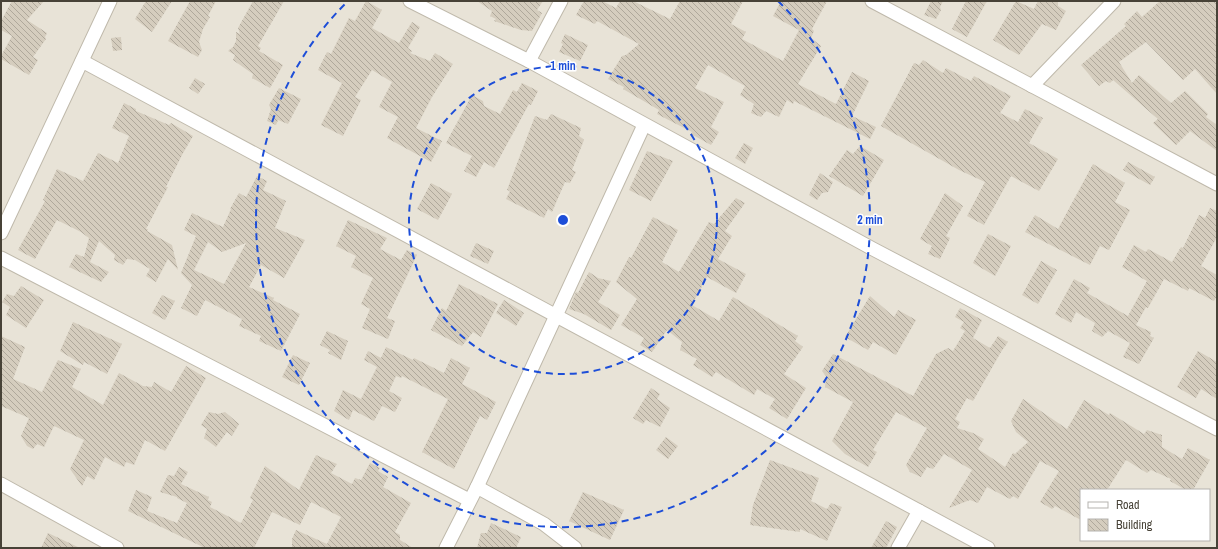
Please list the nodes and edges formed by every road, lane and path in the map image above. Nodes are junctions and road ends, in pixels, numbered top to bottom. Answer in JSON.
{"nodes":[{"id":1,"x":110,"y":1,"type":"edge"},
{"id":2,"x":410,"y":1,"type":"edge"},
{"id":3,"x":561,"y":1,"type":"edge"},
{"id":4,"x":872,"y":1,"type":"edge"},
{"id":5,"x":1114,"y":1,"type":"edge"},
{"id":6,"x":82,"y":61,"type":"junction"},
{"id":7,"x":530,"y":61,"type":"junction"},
{"id":8,"x":1032,"y":86,"type":"junction"},
{"id":9,"x":644,"y":125,"type":"junction"},
{"id":10,"x":1217,"y":184,"type":"edge"},
{"id":11,"x":1,"y":233,"type":"edge"},
{"id":12,"x":1,"y":258,"type":"edge"},
{"id":13,"x":555,"y":315,"type":"junction"},
{"id":14,"x":1217,"y":429,"type":"edge"},
{"id":15,"x":1,"y":484,"type":"edge"},
{"id":16,"x":477,"y":487,"type":"junction"},
{"id":17,"x":469,"y":500,"type":"junction"},
{"id":18,"x":919,"y":511,"type":"junction"},
{"id":19,"x":117,"y":548,"type":"edge"},
{"id":20,"x":446,"y":548,"type":"edge"},
{"id":21,"x":575,"y":548,"type":"edge"},
{"id":22,"x":898,"y":548,"type":"edge"},
{"id":23,"x":988,"y":548,"type":"edge"}],
"edges":[{"from":1,"to":6,"type":"street"},
{"from":2,"to":7,"type":"street"},
{"from":3,"to":7,"type":"street"},
{"from":4,"to":8,"type":"street"},
{"from":5,"to":8,"type":"street"},
{"from":6,"to":11,"type":"street"},
{"from":6,"to":13,"type":"street"},
{"from":7,"to":9,"type":"street"},
{"from":8,"to":10,"type":"street"},
{"from":9,"to":13,"type":"street"},
{"from":9,"to":14,"type":"street"},
{"from":12,"to":17,"type":"street"},
{"from":13,"to":16,"type":"street"},
{"from":13,"to":18,"type":"street"},
{"from":15,"to":19,"type":"street"},
{"from":16,"to":17,"type":"street"},
{"from":16,"to":21,"type":"street"},
{"from":17,"to":20,"type":"street"},
{"from":18,"to":22,"type":"street"},
{"from":18,"to":23,"type":"street"}]}
